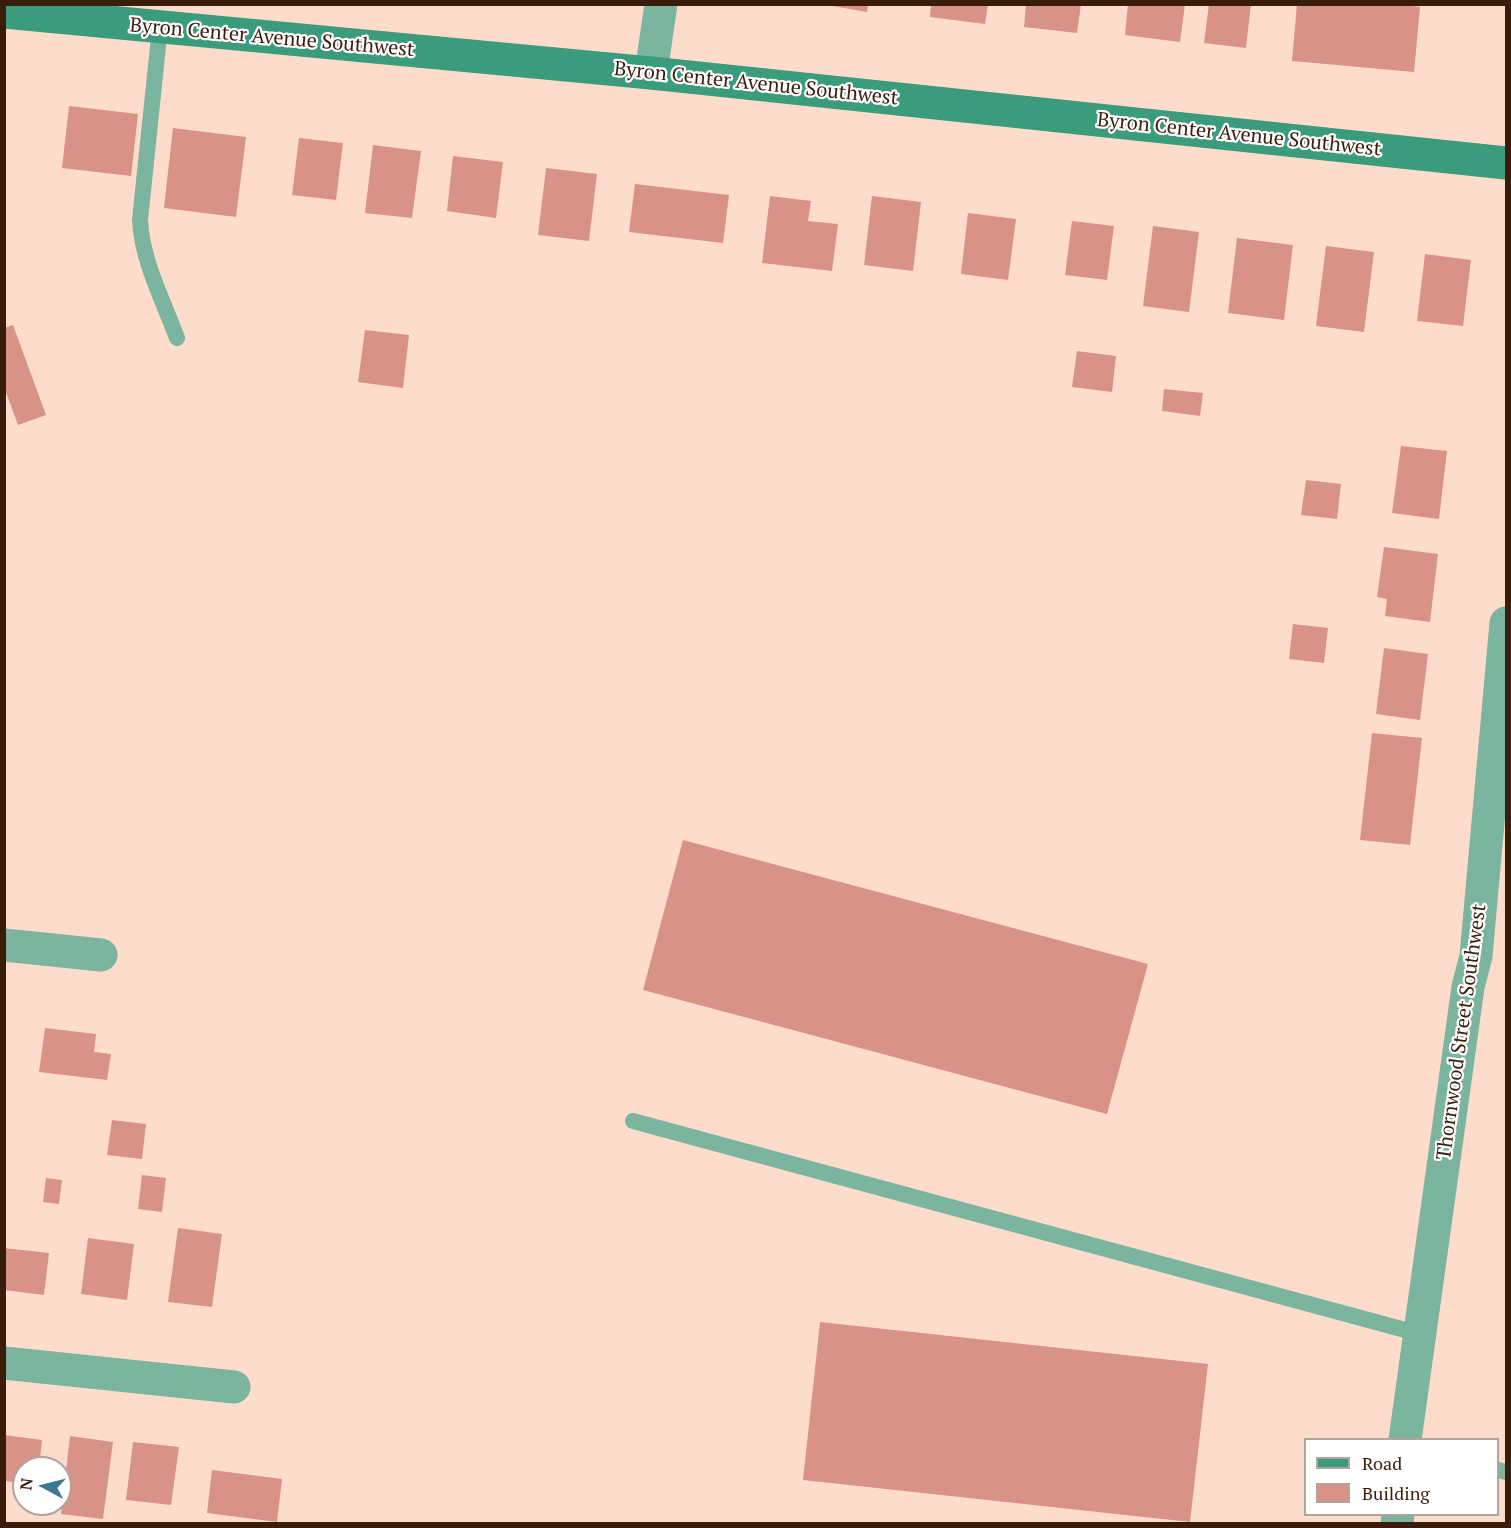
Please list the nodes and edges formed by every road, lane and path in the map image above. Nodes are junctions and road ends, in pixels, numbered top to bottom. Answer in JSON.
{"nodes":[{"id":1,"x":661,"y":4,"type":"edge"},
{"id":2,"x":40,"y":10,"type":"edge"},
{"id":3,"x":4,"y":12,"type":"edge"},
{"id":4,"x":160,"y":27,"type":"junction"},
{"id":5,"x":651,"y":73,"type":"junction"},
{"id":6,"x":1506,"y":161,"type":"edge"},
{"id":7,"x":177,"y":338,"type":"dead end"},
{"id":8,"x":1506,"y":623,"type":"edge"},
{"id":9,"x":4,"y":945,"type":"edge"},
{"id":10,"x":101,"y":955,"type":"dead end"},
{"id":11,"x":633,"y":1121,"type":"dead end"},
{"id":12,"x":1420,"y":1335,"type":"junction"},
{"id":13,"x":4,"y":1363,"type":"edge"},
{"id":14,"x":234,"y":1387,"type":"dead end"},
{"id":15,"x":1405,"y":1438,"type":"edge"}],
"edges":[{"from":1,"to":5,"type":"street"},
{"from":2,"to":3,"type":"main road","name":"Byron Center Avenue Southwest"},
{"from":2,"to":4,"type":"main road","name":"Byron Center Avenue Southwest"},
{"from":4,"to":5,"type":"main road","name":"Byron Center Avenue Southwest"},
{"from":4,"to":7,"type":"lane"},
{"from":5,"to":6,"type":"main road","name":"Byron Center Avenue Southwest"},
{"from":8,"to":12,"type":"street","name":"Thornwood Street Southwest"},
{"from":9,"to":10,"type":"street"},
{"from":11,"to":12,"type":"lane"},
{"from":12,"to":15,"type":"street","name":"Thornwood Street Southwest"},
{"from":13,"to":14,"type":"street"}]}
